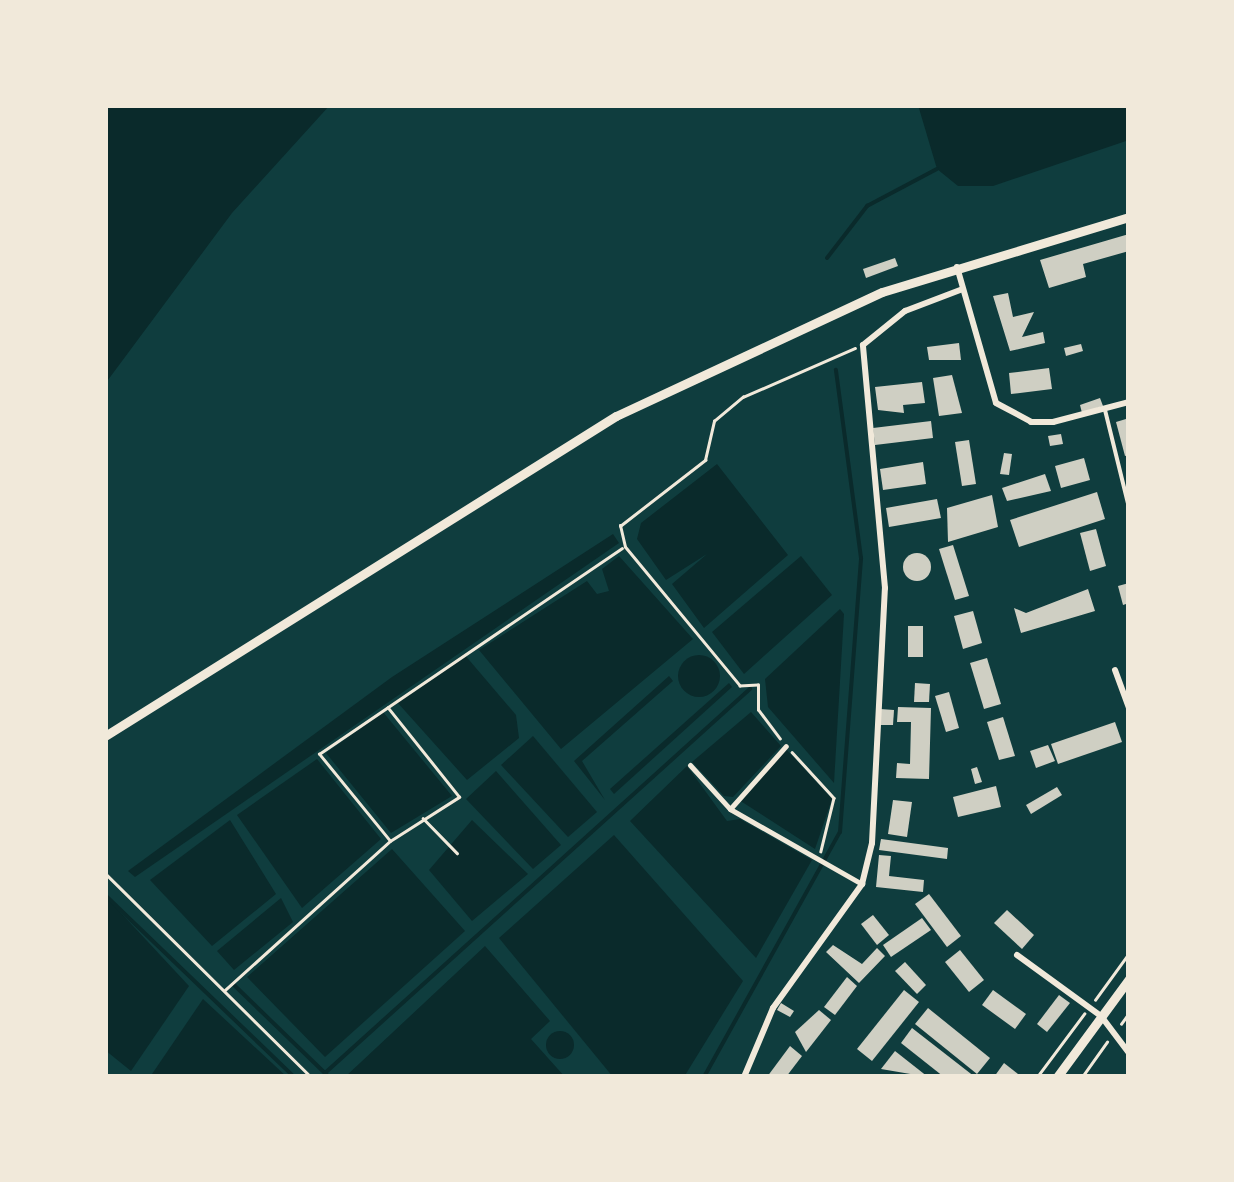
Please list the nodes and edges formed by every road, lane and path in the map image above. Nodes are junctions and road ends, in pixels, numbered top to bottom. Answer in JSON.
{"nodes":[{"id":1,"x":1129,"y":217,"type":"edge"},
{"id":2,"x":956,"y":267,"type":"junction"},
{"id":3,"x":960,"y":290,"type":"junction"},
{"id":4,"x":863,"y":345,"type":"junction"},
{"id":5,"x":1129,"y":402,"type":"edge"},
{"id":6,"x":1105,"y":410,"type":"junction"},
{"id":7,"x":1129,"y":508,"type":"edge"},
{"id":8,"x":624,"y":546,"type":"junction"},
{"id":9,"x":1115,"y":670,"type":"dead end"},
{"id":10,"x":386,"y":706,"type":"junction"},
{"id":11,"x":1129,"y":708,"type":"edge"},
{"id":12,"x":105,"y":736,"type":"edge"},
{"id":13,"x":786,"y":746,"type":"junction"},
{"id":14,"x":690,"y":765,"type":"dead end"},
{"id":15,"x":730,"y":809,"type":"junction"},
{"id":16,"x":423,"y":818,"type":"junction"},
{"id":17,"x":390,"y":841,"type":"junction"},
{"id":18,"x":456,"y":854,"type":"dead end"},
{"id":19,"x":821,"y":858,"type":"junction"},
{"id":20,"x":105,"y":874,"type":"edge"},
{"id":21,"x":862,"y":884,"type":"junction"},
{"id":22,"x":1017,"y":955,"type":"dead end"},
{"id":23,"x":1129,"y":979,"type":"edge"},
{"id":24,"x":225,"y":990,"type":"junction"},
{"id":25,"x":1129,"y":1014,"type":"edge"},
{"id":26,"x":1101,"y":1016,"type":"junction"},
{"id":27,"x":1116,"y":1030,"type":"junction"},
{"id":28,"x":1129,"y":1053,"type":"edge"},
{"id":29,"x":311,"y":1077,"type":"edge"},
{"id":30,"x":744,"y":1077,"type":"edge"},
{"id":31,"x":1056,"y":1077,"type":"edge"},
{"id":32,"x":1082,"y":1077,"type":"edge"}],
"edges":[{"from":1,"to":2,"type":"main road"},
{"from":2,"to":3,"type":"street"},
{"from":2,"to":12,"type":"main road"},
{"from":3,"to":4,"type":"street"},
{"from":3,"to":6,"type":"street"},
{"from":4,"to":8,"type":"path"},
{"from":4,"to":21,"type":"street"},
{"from":5,"to":6,"type":"street"},
{"from":6,"to":7,"type":"lane"},
{"from":8,"to":10,"type":"path"},
{"from":8,"to":13,"type":"path"},
{"from":9,"to":11,"type":"street"},
{"from":10,"to":16,"type":"path"},
{"from":10,"to":17,"type":"path"},
{"from":13,"to":15,"type":"street"},
{"from":13,"to":19,"type":"path"},
{"from":14,"to":15,"type":"street"},
{"from":15,"to":19,"type":"street"},
{"from":16,"to":17,"type":"path"},
{"from":16,"to":18,"type":"path"},
{"from":17,"to":24,"type":"path"},
{"from":19,"to":21,"type":"street"},
{"from":20,"to":24,"type":"path"},
{"from":21,"to":30,"type":"street"},
{"from":22,"to":26,"type":"street"},
{"from":23,"to":26,"type":"main road"},
{"from":24,"to":29,"type":"path"},
{"from":25,"to":27,"type":"path"},
{"from":26,"to":27,"type":"street"},
{"from":26,"to":31,"type":"main road"},
{"from":27,"to":28,"type":"street"},
{"from":27,"to":32,"type":"path"}]}
